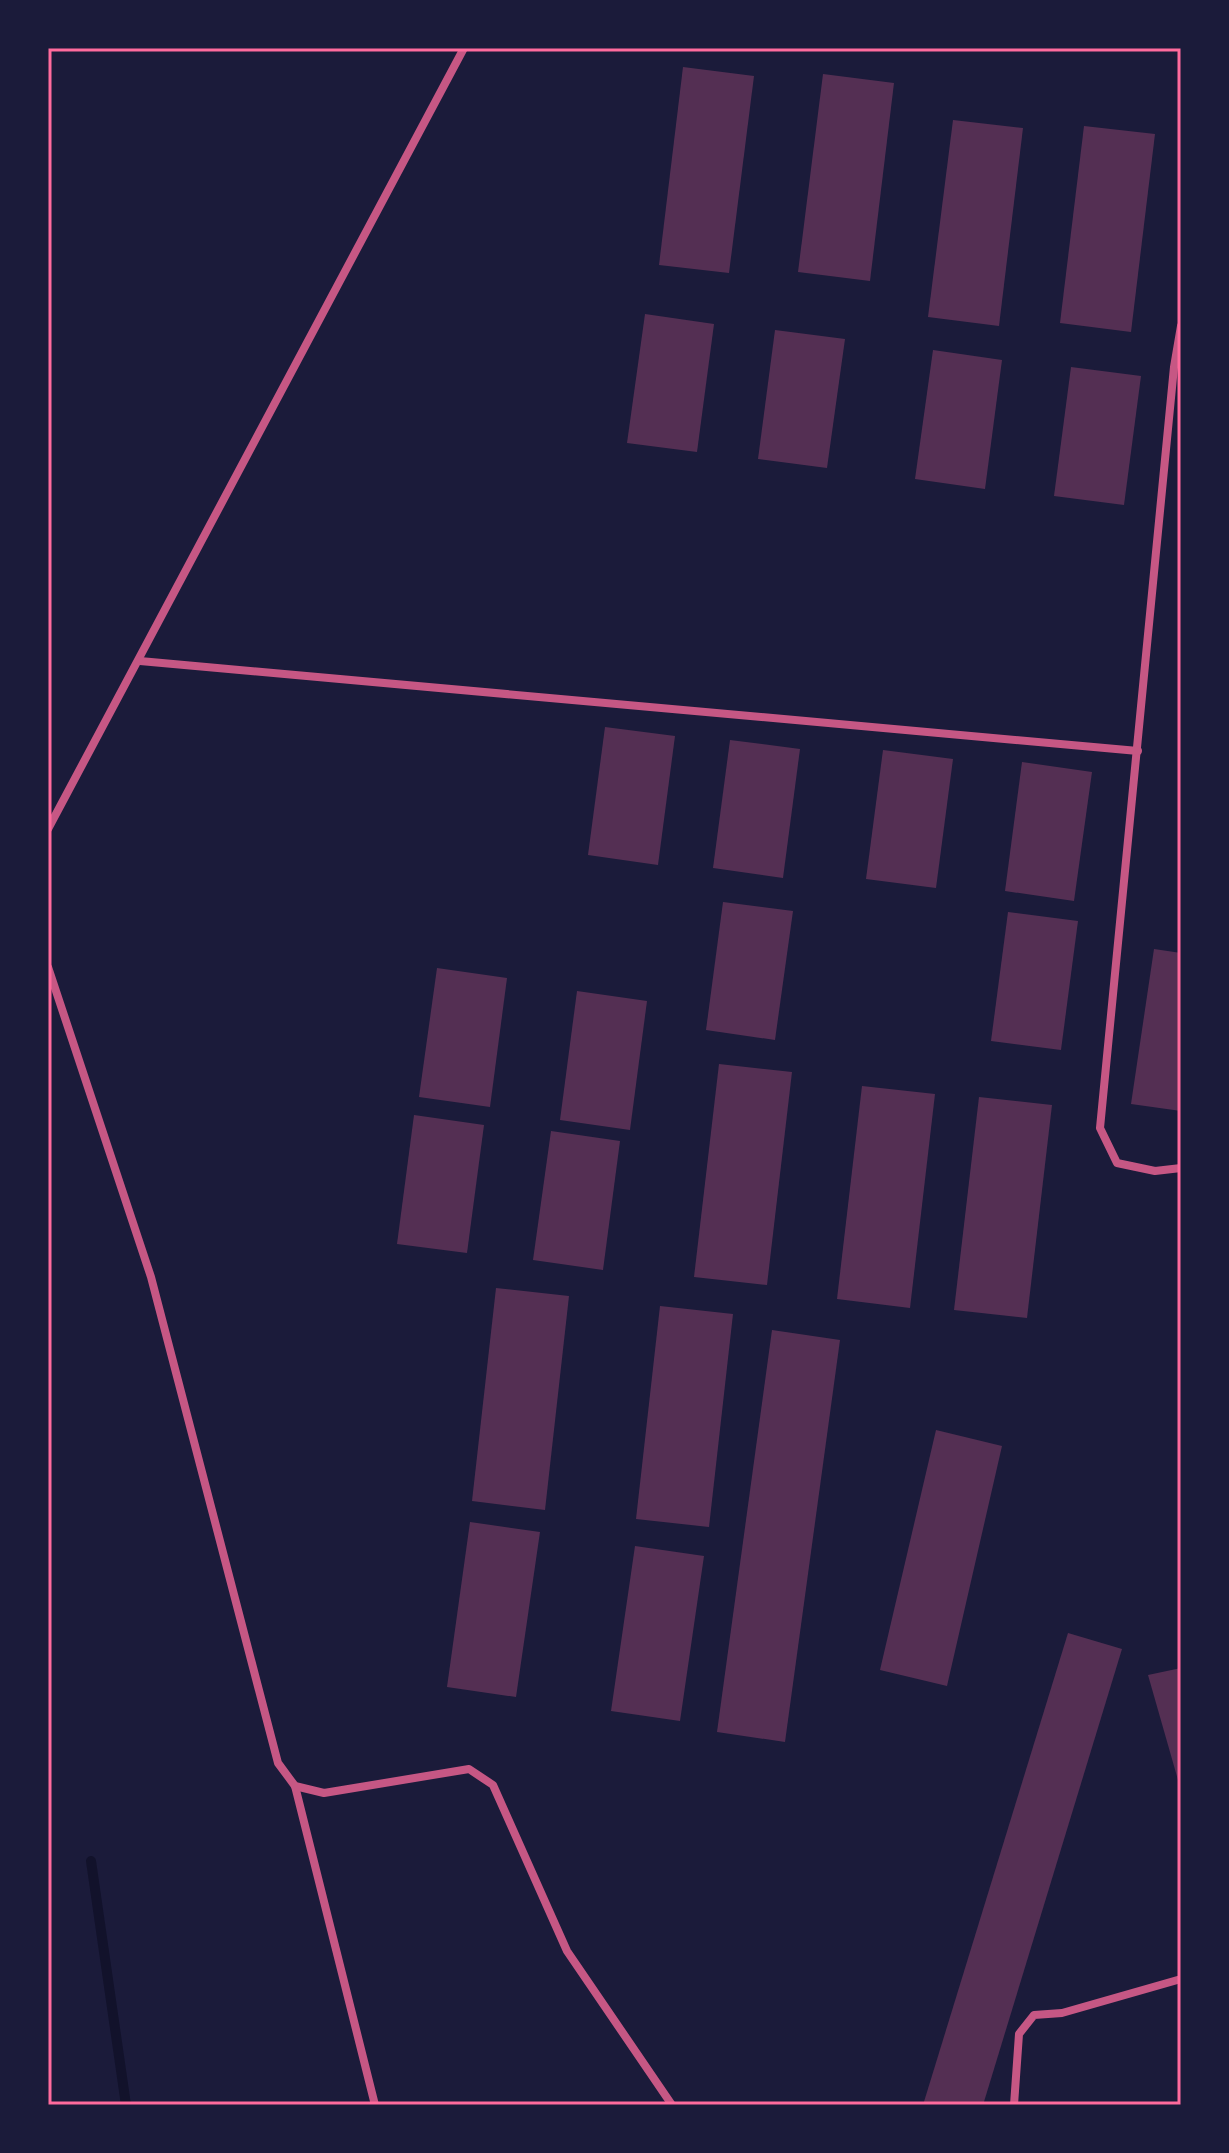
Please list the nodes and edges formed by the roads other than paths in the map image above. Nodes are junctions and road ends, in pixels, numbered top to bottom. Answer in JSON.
{"nodes":[{"id":1,"x":464,"y":48,"type":"edge"},
{"id":2,"x":1181,"y":326,"type":"edge"},
{"id":3,"x":140,"y":661,"type":"junction"},
{"id":4,"x":1138,"y":751,"type":"junction"},
{"id":5,"x":48,"y":829,"type":"edge"},
{"id":6,"x":48,"y":967,"type":"edge"},
{"id":7,"x":1181,"y":1168,"type":"edge"},
{"id":8,"x":295,"y":1786,"type":"junction"},
{"id":9,"x":1181,"y":1979,"type":"edge"},
{"id":10,"x":375,"y":2105,"type":"edge"},
{"id":11,"x":672,"y":2105,"type":"edge"},
{"id":12,"x":1014,"y":2105,"type":"edge"}],
"edges":[{"from":1,"to":3,"type":"street"},
{"from":2,"to":4,"type":"street"},
{"from":3,"to":4,"type":"street"},
{"from":3,"to":5,"type":"street"},
{"from":4,"to":7,"type":"street"},
{"from":6,"to":8,"type":"street"},
{"from":8,"to":10,"type":"street"},
{"from":8,"to":11,"type":"street"},
{"from":9,"to":12,"type":"street"}]}
